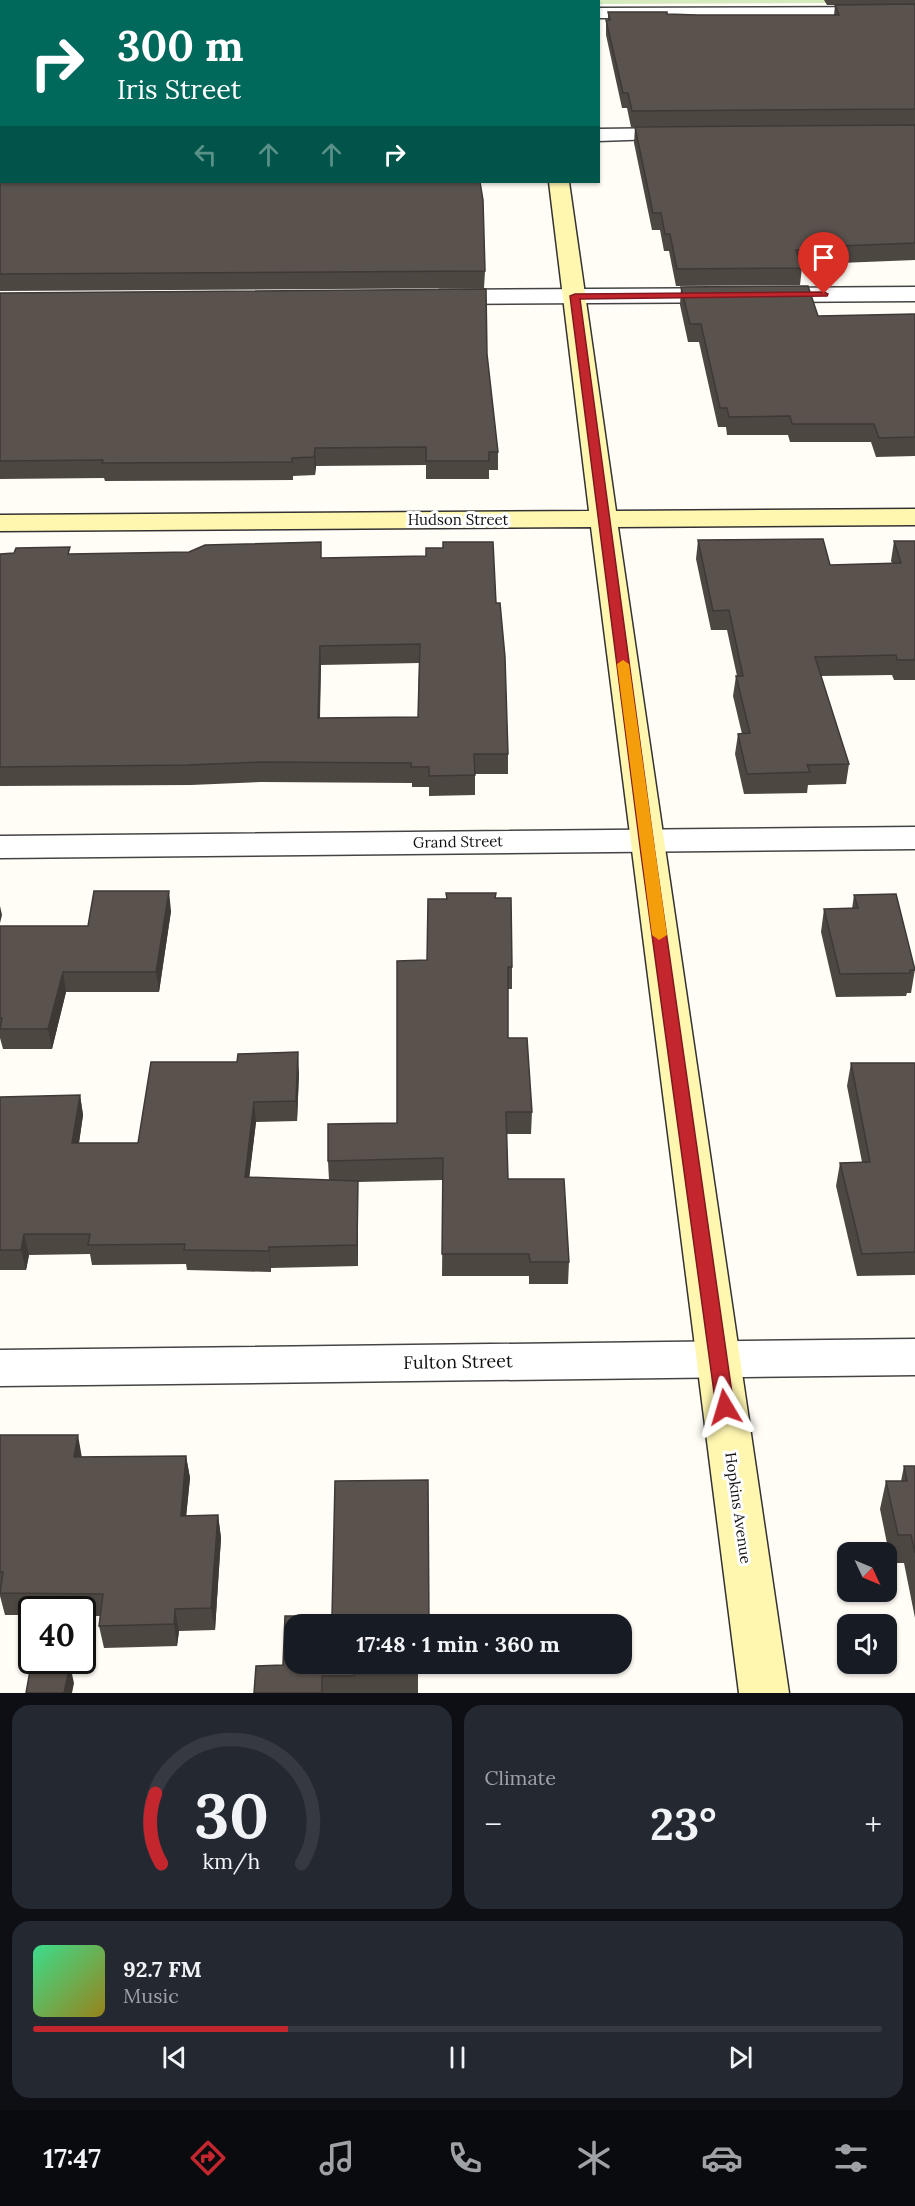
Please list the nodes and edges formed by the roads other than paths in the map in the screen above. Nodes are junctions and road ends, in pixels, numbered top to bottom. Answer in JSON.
{"nodes":[{"id":1,"x":915,"y":12,"type":"edge"},
{"id":2,"x":600,"y":13,"type":"edge"},
{"id":3,"x":692,"y":134,"type":"edge"},
{"id":4,"x":600,"y":135,"type":"edge"},
{"id":5,"x":559,"y":183,"type":"edge"},
{"id":6,"x":915,"y":294,"type":"edge"},
{"id":7,"x":575,"y":296,"type":"junction"},
{"id":8,"x":423,"y":297,"type":"edge"},
{"id":9,"x":915,"y":517,"type":"edge"},
{"id":10,"x":604,"y":519,"type":"junction"},
{"id":11,"x":0,"y":523,"type":"edge"},
{"id":12,"x":915,"y":838,"type":"edge"},
{"id":13,"x":646,"y":840,"type":"junction"},
{"id":14,"x":0,"y":847,"type":"edge"},
{"id":15,"x":915,"y":1357,"type":"edge"},
{"id":16,"x":719,"y":1359,"type":"junction"},
{"id":17,"x":0,"y":1368,"type":"edge"},
{"id":18,"x":764,"y":1693,"type":"edge"}],
"edges":[{"from":1,"to":2,"type":"street"},
{"from":3,"to":4,"type":"street"},
{"from":5,"to":7,"type":"street","name":"Hopkins Avenue"},
{"from":6,"to":7,"type":"street"},
{"from":7,"to":8,"type":"street"},
{"from":7,"to":10,"type":"street","name":"Hopkins Avenue"},
{"from":9,"to":10,"type":"street","name":"Hudson Street"},
{"from":10,"to":11,"type":"street","name":"Hudson Street"},
{"from":10,"to":13,"type":"street","name":"Hopkins Avenue"},
{"from":12,"to":13,"type":"street","name":"Grand Street"},
{"from":13,"to":14,"type":"street","name":"Grand Street"},
{"from":13,"to":16,"type":"street","name":"Hopkins Avenue"},
{"from":15,"to":16,"type":"street","name":"Fulton Street"},
{"from":16,"to":17,"type":"street","name":"Fulton Street"},
{"from":16,"to":18,"type":"street","name":"Hopkins Avenue"}]}
